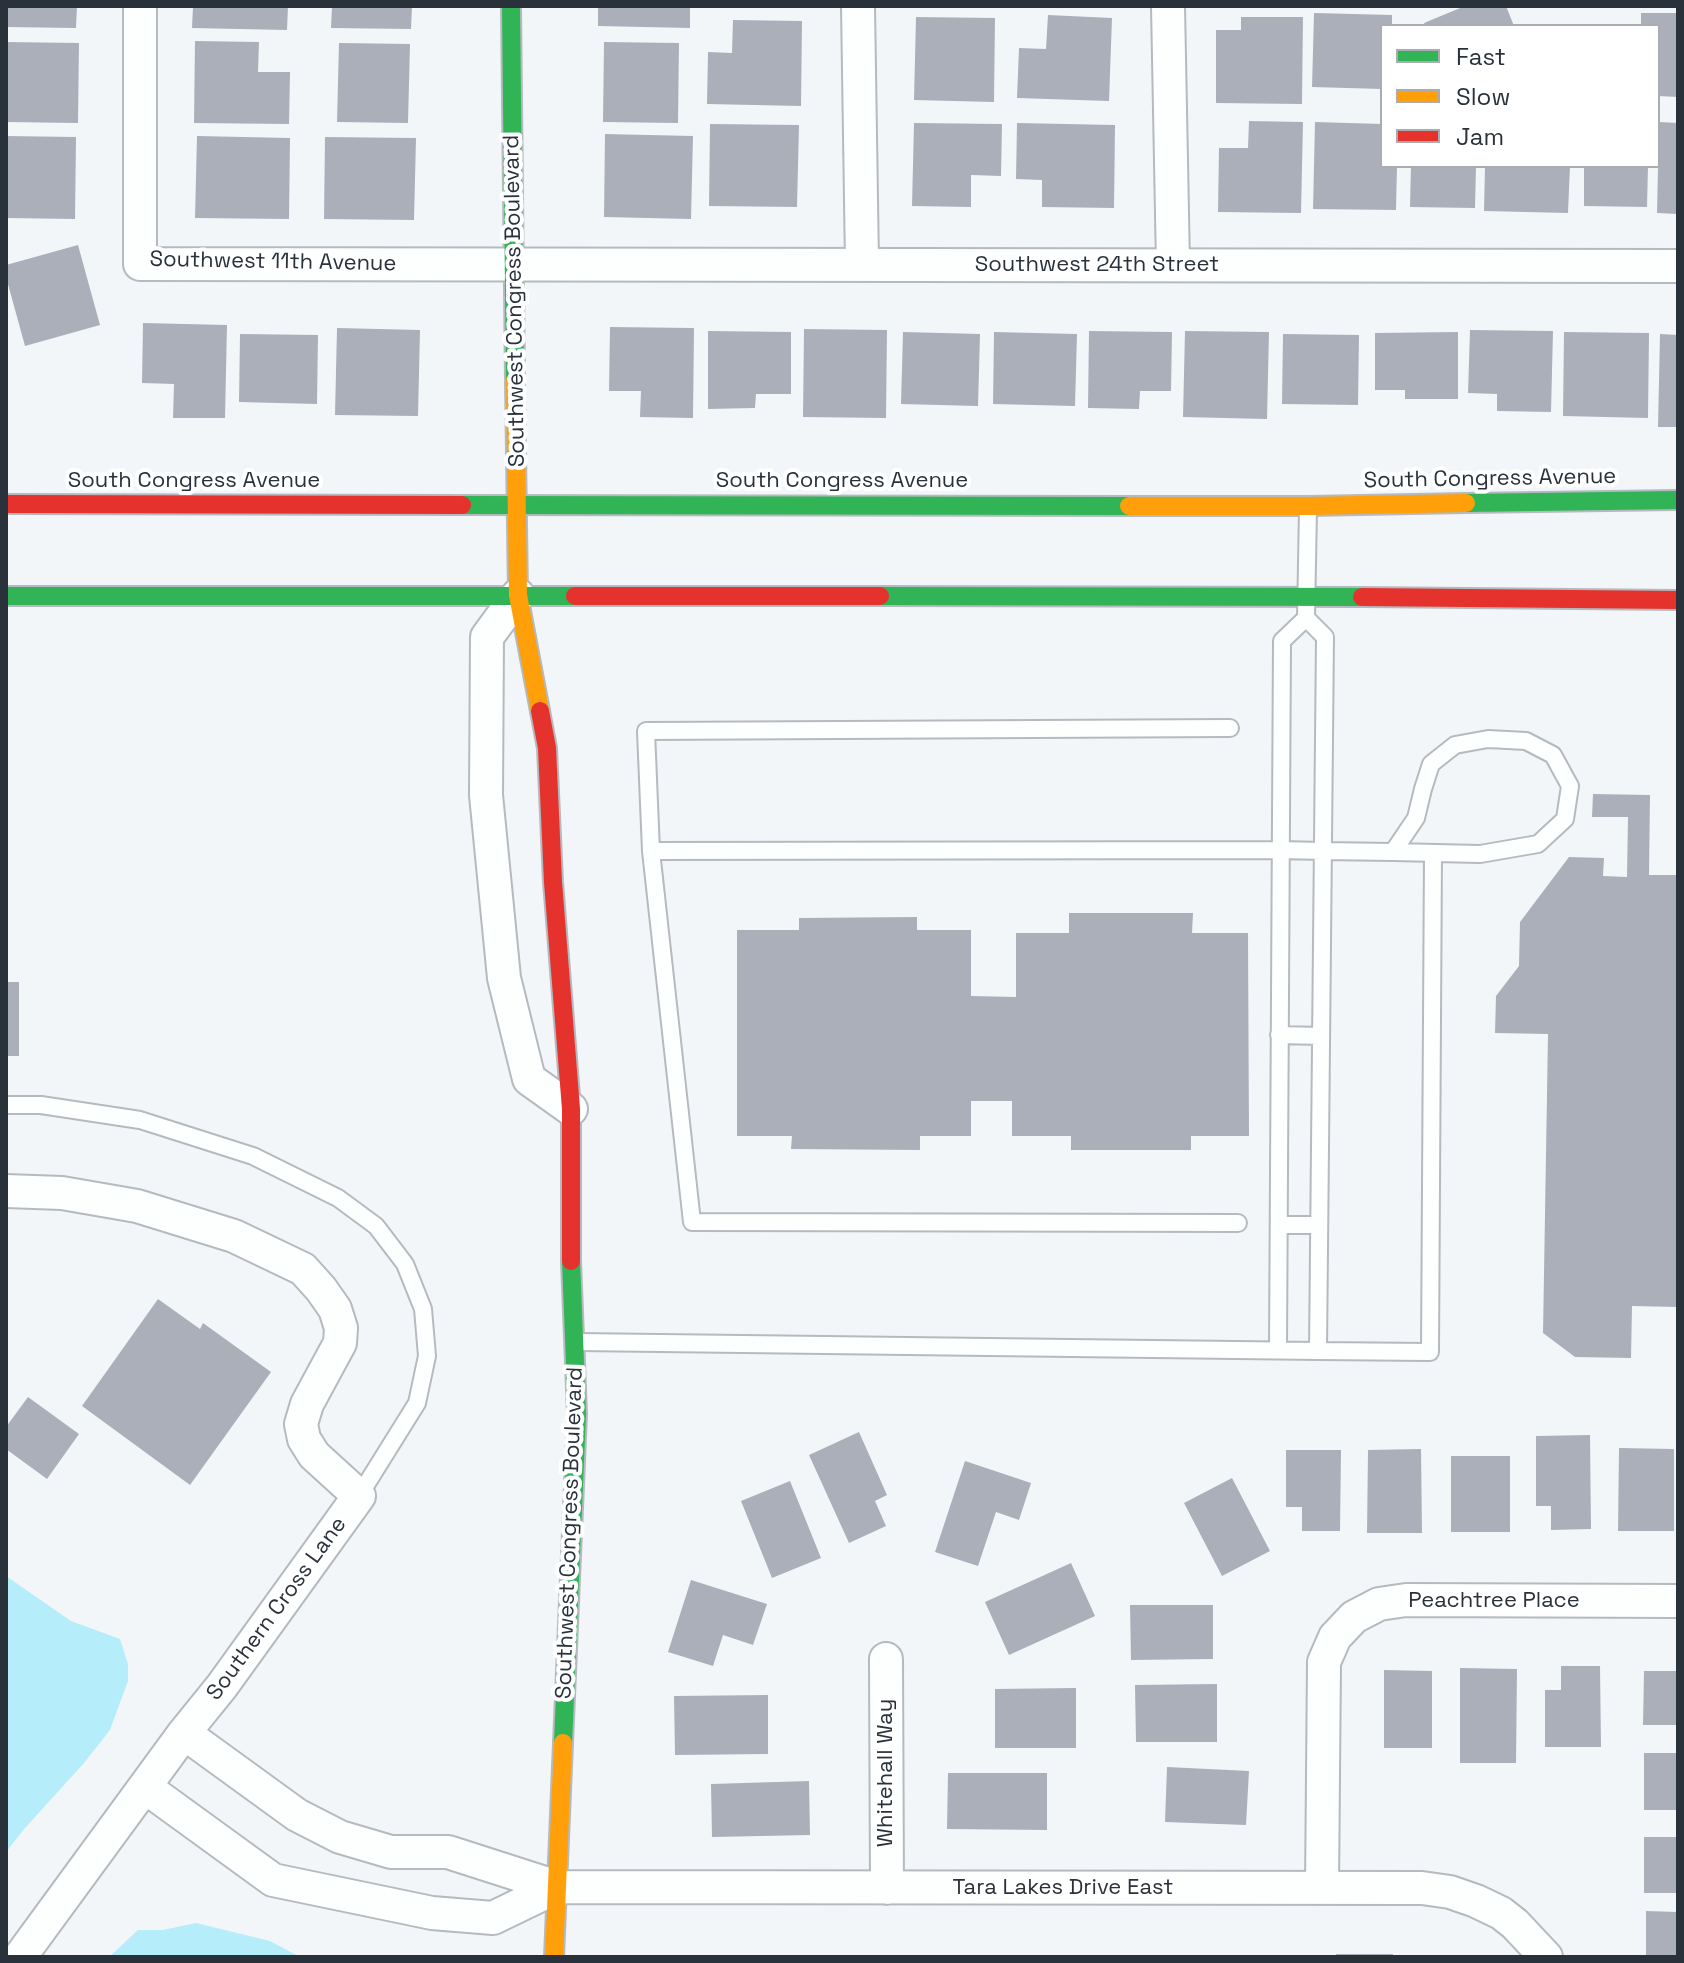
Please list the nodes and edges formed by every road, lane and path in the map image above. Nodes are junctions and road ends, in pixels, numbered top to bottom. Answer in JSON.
{"nodes":[{"id":1,"x":140,"y":6,"type":"edge"},
{"id":2,"x":511,"y":6,"type":"edge"},
{"id":3,"x":858,"y":6,"type":"edge"},
{"id":4,"x":1168,"y":6,"type":"edge"},
{"id":5,"x":515,"y":264,"type":"junction"},
{"id":6,"x":862,"y":264,"type":"junction"},
{"id":7,"x":1173,"y":265,"type":"junction"},
{"id":8,"x":1678,"y":266,"type":"edge"},
{"id":9,"x":1678,"y":500,"type":"edge"},
{"id":10,"x":6,"y":504,"type":"edge"},
{"id":11,"x":518,"y":505,"type":"junction"},
{"id":12,"x":1308,"y":506,"type":"junction"},
{"id":13,"x":518,"y":595,"type":"junction"},
{"id":14,"x":6,"y":596,"type":"edge"},
{"id":15,"x":1307,"y":596,"type":"junction"},
{"id":16,"x":1678,"y":600,"type":"edge"},
{"id":17,"x":1306,"y":618,"type":"junction"},
{"id":18,"x":1230,"y":728,"type":"dead end"},
{"id":19,"x":1280,"y":850,"type":"junction"},
{"id":20,"x":651,"y":851,"type":"junction"},
{"id":21,"x":1323,"y":851,"type":"junction"},
{"id":22,"x":1393,"y":852,"type":"junction"},
{"id":23,"x":1433,"y":853,"type":"junction"},
{"id":24,"x":1279,"y":1035,"type":"junction"},
{"id":25,"x":1321,"y":1036,"type":"junction"},
{"id":26,"x":6,"y":1105,"type":"edge"},
{"id":27,"x":571,"y":1109,"type":"junction"},
{"id":28,"x":6,"y":1191,"type":"edge"},
{"id":29,"x":1238,"y":1223,"type":"dead end"},
{"id":30,"x":1279,"y":1225,"type":"junction"},
{"id":31,"x":1319,"y":1225,"type":"junction"},
{"id":32,"x":574,"y":1342,"type":"junction"},
{"id":33,"x":1278,"y":1349,"type":"junction"},
{"id":34,"x":1318,"y":1351,"type":"junction"},
{"id":35,"x":359,"y":1496,"type":"junction"},
{"id":36,"x":1678,"y":1601,"type":"edge"},
{"id":37,"x":886,"y":1659,"type":"dead end"},
{"id":38,"x":184,"y":1733,"type":"junction"},
{"id":39,"x":145,"y":1787,"type":"junction"},
{"id":40,"x":557,"y":1887,"type":"junction"},
{"id":41,"x":887,"y":1888,"type":"junction"},
{"id":42,"x":1322,"y":1888,"type":"junction"},
{"id":43,"x":20,"y":1957,"type":"edge"},
{"id":44,"x":554,"y":1957,"type":"edge"},
{"id":45,"x":1546,"y":1957,"type":"edge"}],
"edges":[{"from":1,"to":5,"type":"street","name":"Southwest 11th Avenue"},
{"from":2,"to":5,"type":"main road","name":"Southwest Congress Boulevard"},
{"from":3,"to":6,"type":"street"},
{"from":4,"to":7,"type":"street"},
{"from":5,"to":6,"type":"street","name":"Southwest 24th Street"},
{"from":5,"to":11,"type":"main road","name":"Southwest Congress Boulevard"},
{"from":6,"to":7,"type":"street","name":"Southwest 24th Street"},
{"from":7,"to":8,"type":"street","name":"Southwest 24th Street"},
{"from":9,"to":12,"type":"main road","name":"South Congress Avenue"},
{"from":10,"to":11,"type":"main road","name":"South Congress Avenue"},
{"from":11,"to":12,"type":"main road","name":"South Congress Avenue"},
{"from":11,"to":13,"type":"main road","name":"Southwest Congress Boulevard"},
{"from":12,"to":15,"type":"lane"},
{"from":13,"to":14,"type":"main road"},
{"from":13,"to":15,"type":"main road"},
{"from":13,"to":27,"type":"main road","name":"Southwest Congress Boulevard"},
{"from":13,"to":27,"type":"street"},
{"from":15,"to":16,"type":"main road"},
{"from":15,"to":17,"type":"lane"},
{"from":17,"to":19,"type":"lane"},
{"from":17,"to":21,"type":"lane"},
{"from":18,"to":20,"type":"lane"},
{"from":19,"to":20,"type":"lane"},
{"from":19,"to":21,"type":"lane"},
{"from":19,"to":24,"type":"lane"},
{"from":20,"to":29,"type":"lane"},
{"from":21,"to":22,"type":"lane"},
{"from":21,"to":25,"type":"lane"},
{"from":22,"to":23,"type":"lane"},
{"from":22,"to":23,"type":"lane"},
{"from":23,"to":34,"type":"lane"},
{"from":24,"to":25,"type":"lane"},
{"from":24,"to":30,"type":"lane"},
{"from":25,"to":31,"type":"lane"},
{"from":26,"to":35,"type":"lane"},
{"from":27,"to":32,"type":"main road","name":"Southwest Congress Boulevard"},
{"from":28,"to":35,"type":"street","name":"Southern Cross Lane"},
{"from":30,"to":31,"type":"lane"},
{"from":30,"to":33,"type":"lane"},
{"from":31,"to":34,"type":"lane"},
{"from":32,"to":33,"type":"lane"},
{"from":32,"to":40,"type":"main road","name":"Southwest Congress Boulevard"},
{"from":33,"to":34,"type":"lane"},
{"from":35,"to":38,"type":"street","name":"Southern Cross Lane"},
{"from":36,"to":42,"type":"street","name":"Peachtree Place"},
{"from":37,"to":41,"type":"street","name":"Whitehall Way"},
{"from":38,"to":39,"type":"street","name":"Southern Cross Lane"},
{"from":38,"to":40,"type":"street","name":"Tara Lakes Drive East"},
{"from":39,"to":40,"type":"street","name":"Tara Lakes Drive East"},
{"from":39,"to":43,"type":"street","name":"Southern Cross Lane"},
{"from":40,"to":41,"type":"street","name":"Tara Lakes Drive East"},
{"from":40,"to":44,"type":"main road","name":"Southwest Congress Boulevard"},
{"from":41,"to":42,"type":"street","name":"Tara Lakes Drive East"},
{"from":42,"to":45,"type":"street","name":"Tara Lakes Drive East"}]}
